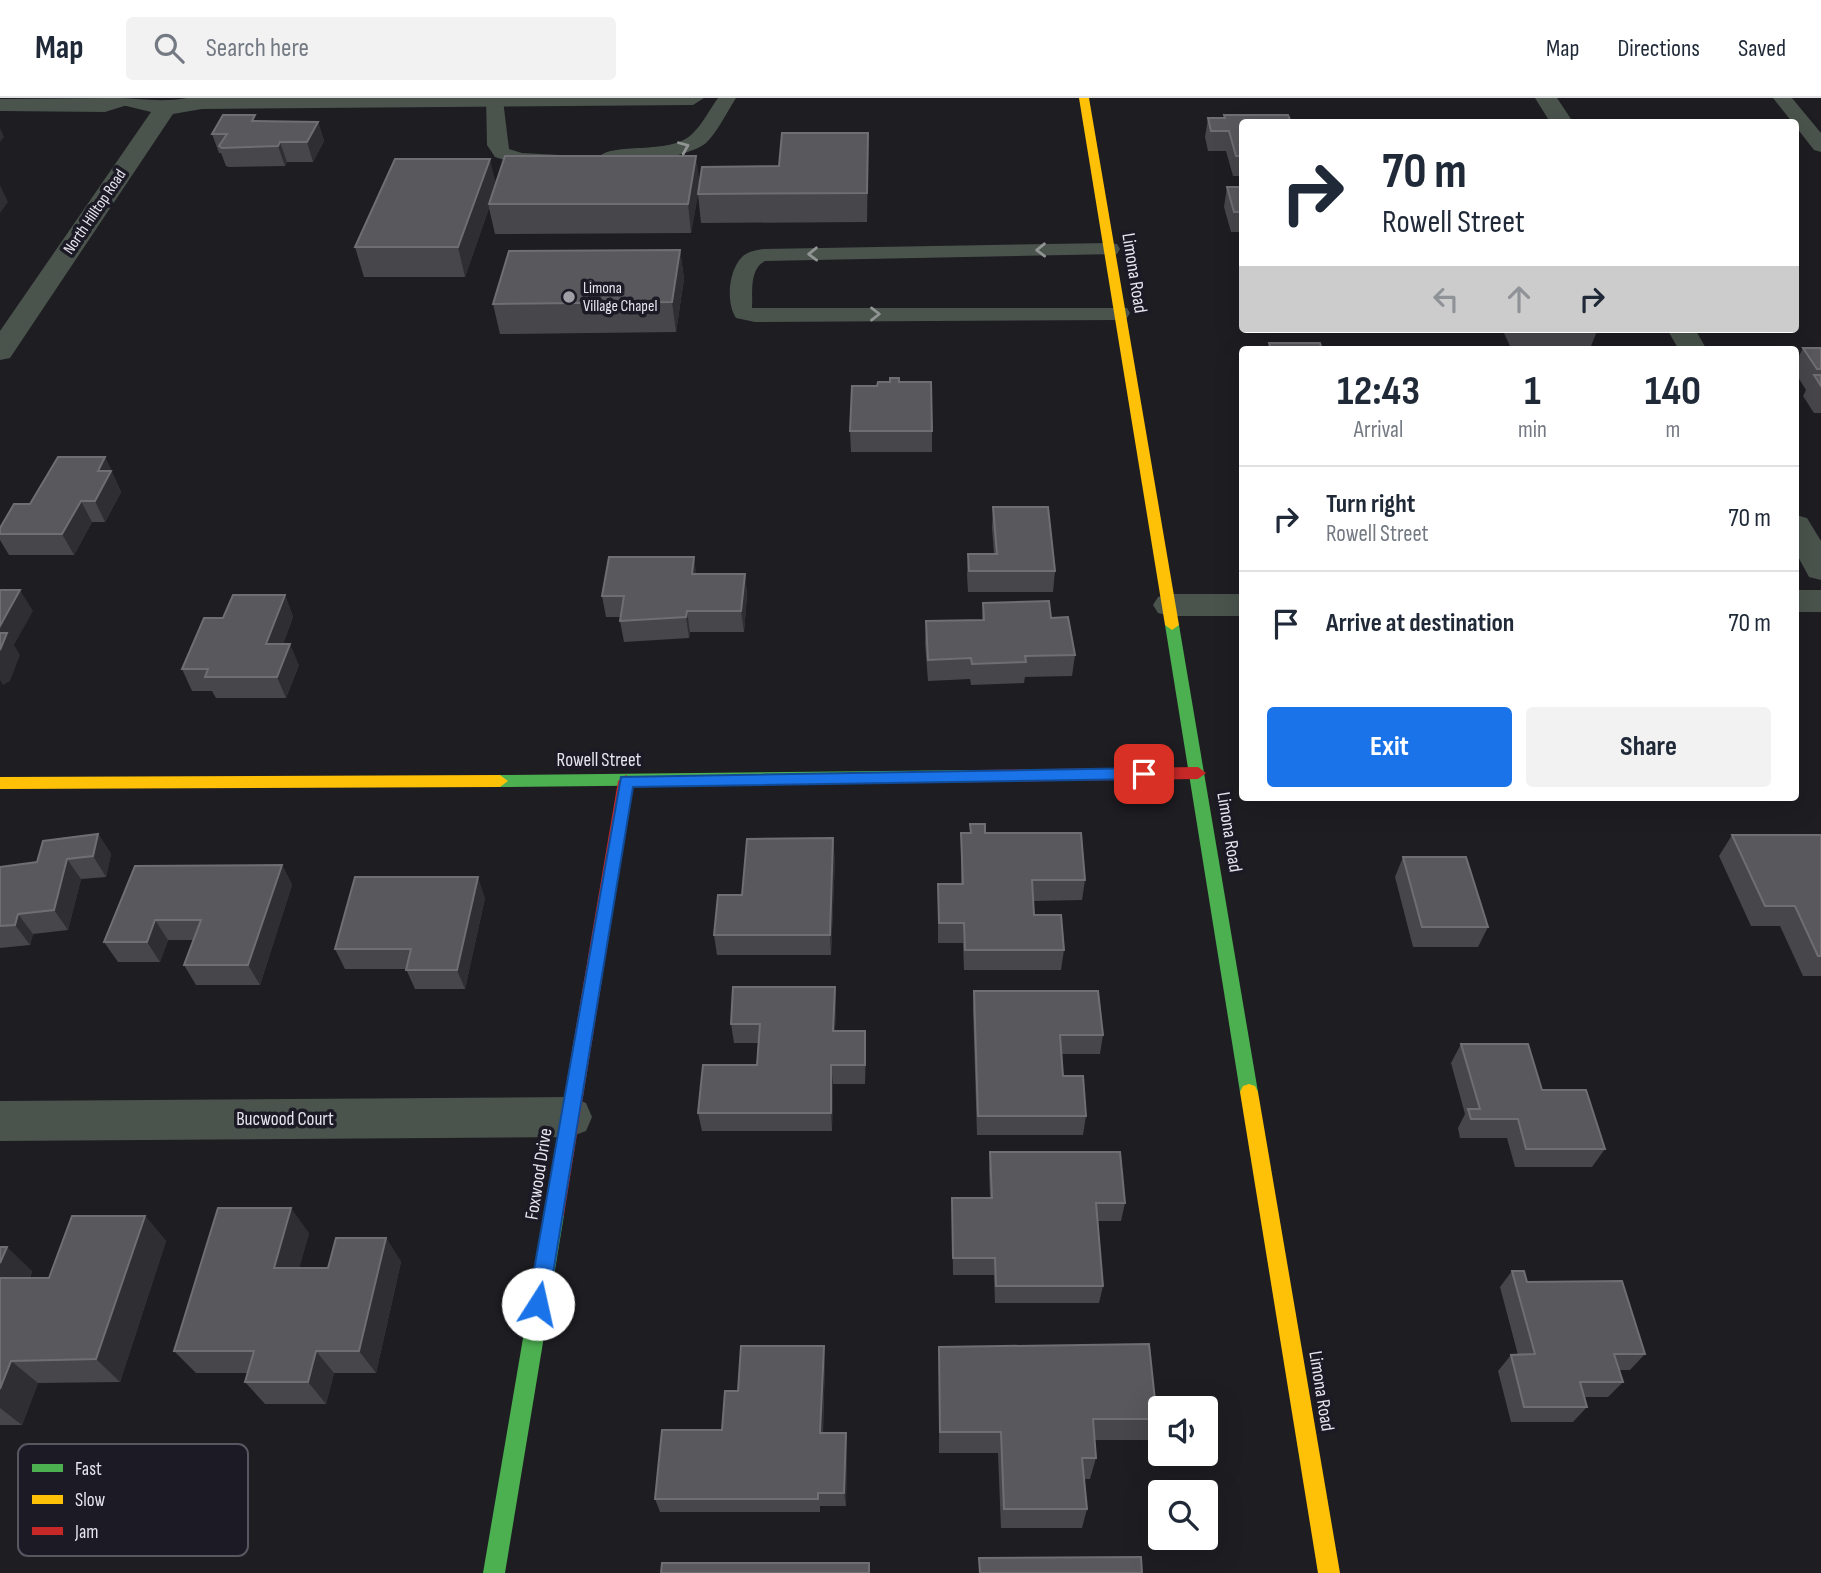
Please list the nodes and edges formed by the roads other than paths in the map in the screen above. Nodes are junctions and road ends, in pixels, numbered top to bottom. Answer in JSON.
{"nodes":[{"id":1,"x":694,"y":98,"type":"edge"},
{"id":2,"x":727,"y":98,"type":"edge"},
{"id":3,"x":1084,"y":98,"type":"edge"},
{"id":4,"x":1546,"y":98,"type":"edge"},
{"id":5,"x":1782,"y":98,"type":"edge"},
{"id":6,"x":124,"y":99,"type":"edge"},
{"id":7,"x":494,"y":100,"type":"edge"},
{"id":8,"x":0,"y":105,"type":"edge"},
{"id":9,"x":165,"y":109,"type":"junction"},
{"id":10,"x":1559,"y":119,"type":"edge"},
{"id":11,"x":1821,"y":146,"type":"edge"},
{"id":12,"x":1109,"y":249,"type":"junction"},
{"id":13,"x":1119,"y":313,"type":"junction"},
{"id":14,"x":0,"y":352,"type":"edge"},
{"id":15,"x":1799,"y":530,"type":"edge"},
{"id":16,"x":1821,"y":569,"type":"edge"},
{"id":17,"x":1799,"y":601,"type":"edge"},
{"id":18,"x":1821,"y":601,"type":"edge"},
{"id":19,"x":1170,"y":605,"type":"junction"},
{"id":20,"x":1239,"y":605,"type":"edge"},
{"id":21,"x":1198,"y":773,"type":"junction"},
{"id":22,"x":626,"y":781,"type":"junction"},
{"id":23,"x":0,"y":783,"type":"edge"},
{"id":24,"x":570,"y":1117,"type":"junction"},
{"id":25,"x":0,"y":1121,"type":"edge"},
{"id":26,"x":494,"y":1573,"type":"edge"},
{"id":27,"x":1329,"y":1573,"type":"edge"}],
"edges":[{"from":1,"to":7,"type":"street"},
{"from":7,"to":2,"type":"lane","one_way":true},
{"from":3,"to":12,"type":"street","name":"Limona Road"},
{"from":4,"to":10,"type":"street"},
{"from":5,"to":11,"type":"lane"},
{"from":6,"to":8,"type":"lane"},
{"from":6,"to":9,"type":"street"},
{"from":7,"to":9,"type":"street"},
{"from":9,"to":14,"type":"street","name":"North Hilltop Road"},
{"from":12,"to":13,"type":"street","name":"Limona Road"},
{"from":12,"to":13,"type":"lane","one_way":true},
{"from":13,"to":19,"type":"street","name":"Limona Road"},
{"from":15,"to":16,"type":"street"},
{"from":17,"to":18,"type":"street"},
{"from":19,"to":20,"type":"street"},
{"from":19,"to":21,"type":"street","name":"Limona Road"},
{"from":21,"to":22,"type":"street","name":"Rowell Street"},
{"from":21,"to":27,"type":"street","name":"Limona Road"},
{"from":22,"to":23,"type":"street","name":"Rowell Street"},
{"from":22,"to":24,"type":"street","name":"Foxwood Drive"},
{"from":24,"to":25,"type":"street","name":"Bucwood Court"},
{"from":24,"to":26,"type":"street","name":"Foxwood Drive"}]}
